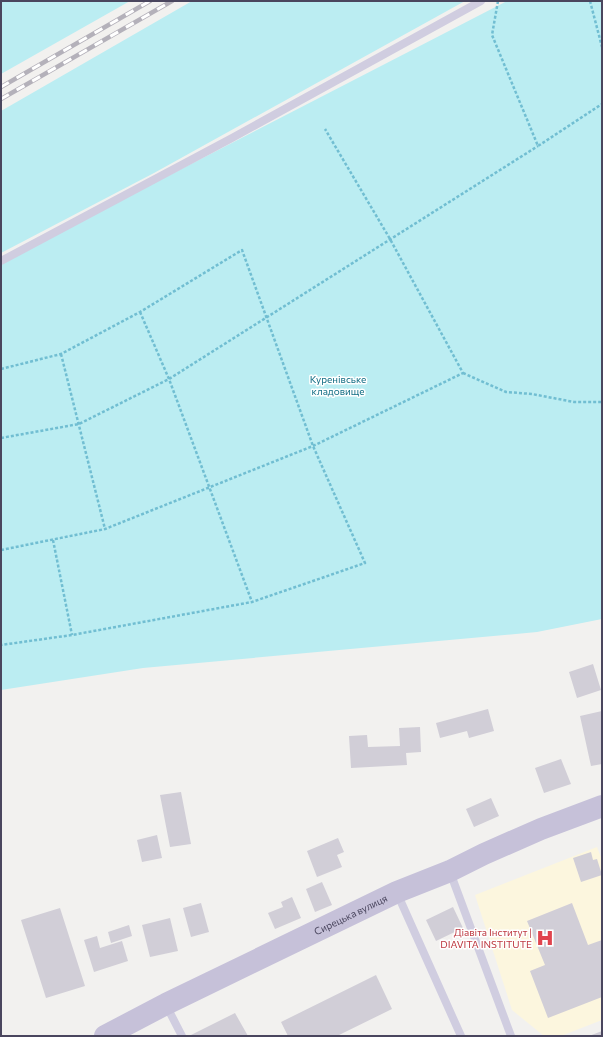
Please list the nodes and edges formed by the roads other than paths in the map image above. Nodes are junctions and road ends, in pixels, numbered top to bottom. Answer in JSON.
{"nodes":[{"id":1,"x":482,"y":1,"type":"edge"},
{"id":2,"x":1,"y":261,"type":"edge"},
{"id":3,"x":602,"y":806,"type":"edge"},
{"id":4,"x":450,"y":871,"type":"junction"},
{"id":5,"x":397,"y":892,"type":"junction"},
{"id":6,"x":166,"y":1004,"type":"junction"},
{"id":7,"x":105,"y":1036,"type":"edge"},
{"id":8,"x":182,"y":1036,"type":"edge"},
{"id":9,"x":461,"y":1036,"type":"edge"},
{"id":10,"x":511,"y":1036,"type":"edge"}],
"edges":[{"from":1,"to":2,"type":"lane"},
{"from":3,"to":4,"type":"main road","name":"Сирецька вулиця"},
{"from":4,"to":5,"type":"main road","name":"Сирецька вулиця"},
{"from":4,"to":10,"type":"lane"},
{"from":5,"to":6,"type":"main road","name":"Сирецька вулиця"},
{"from":5,"to":9,"type":"lane"},
{"from":6,"to":7,"type":"main road","name":"Сирецька вулиця"},
{"from":6,"to":8,"type":"lane"}]}
